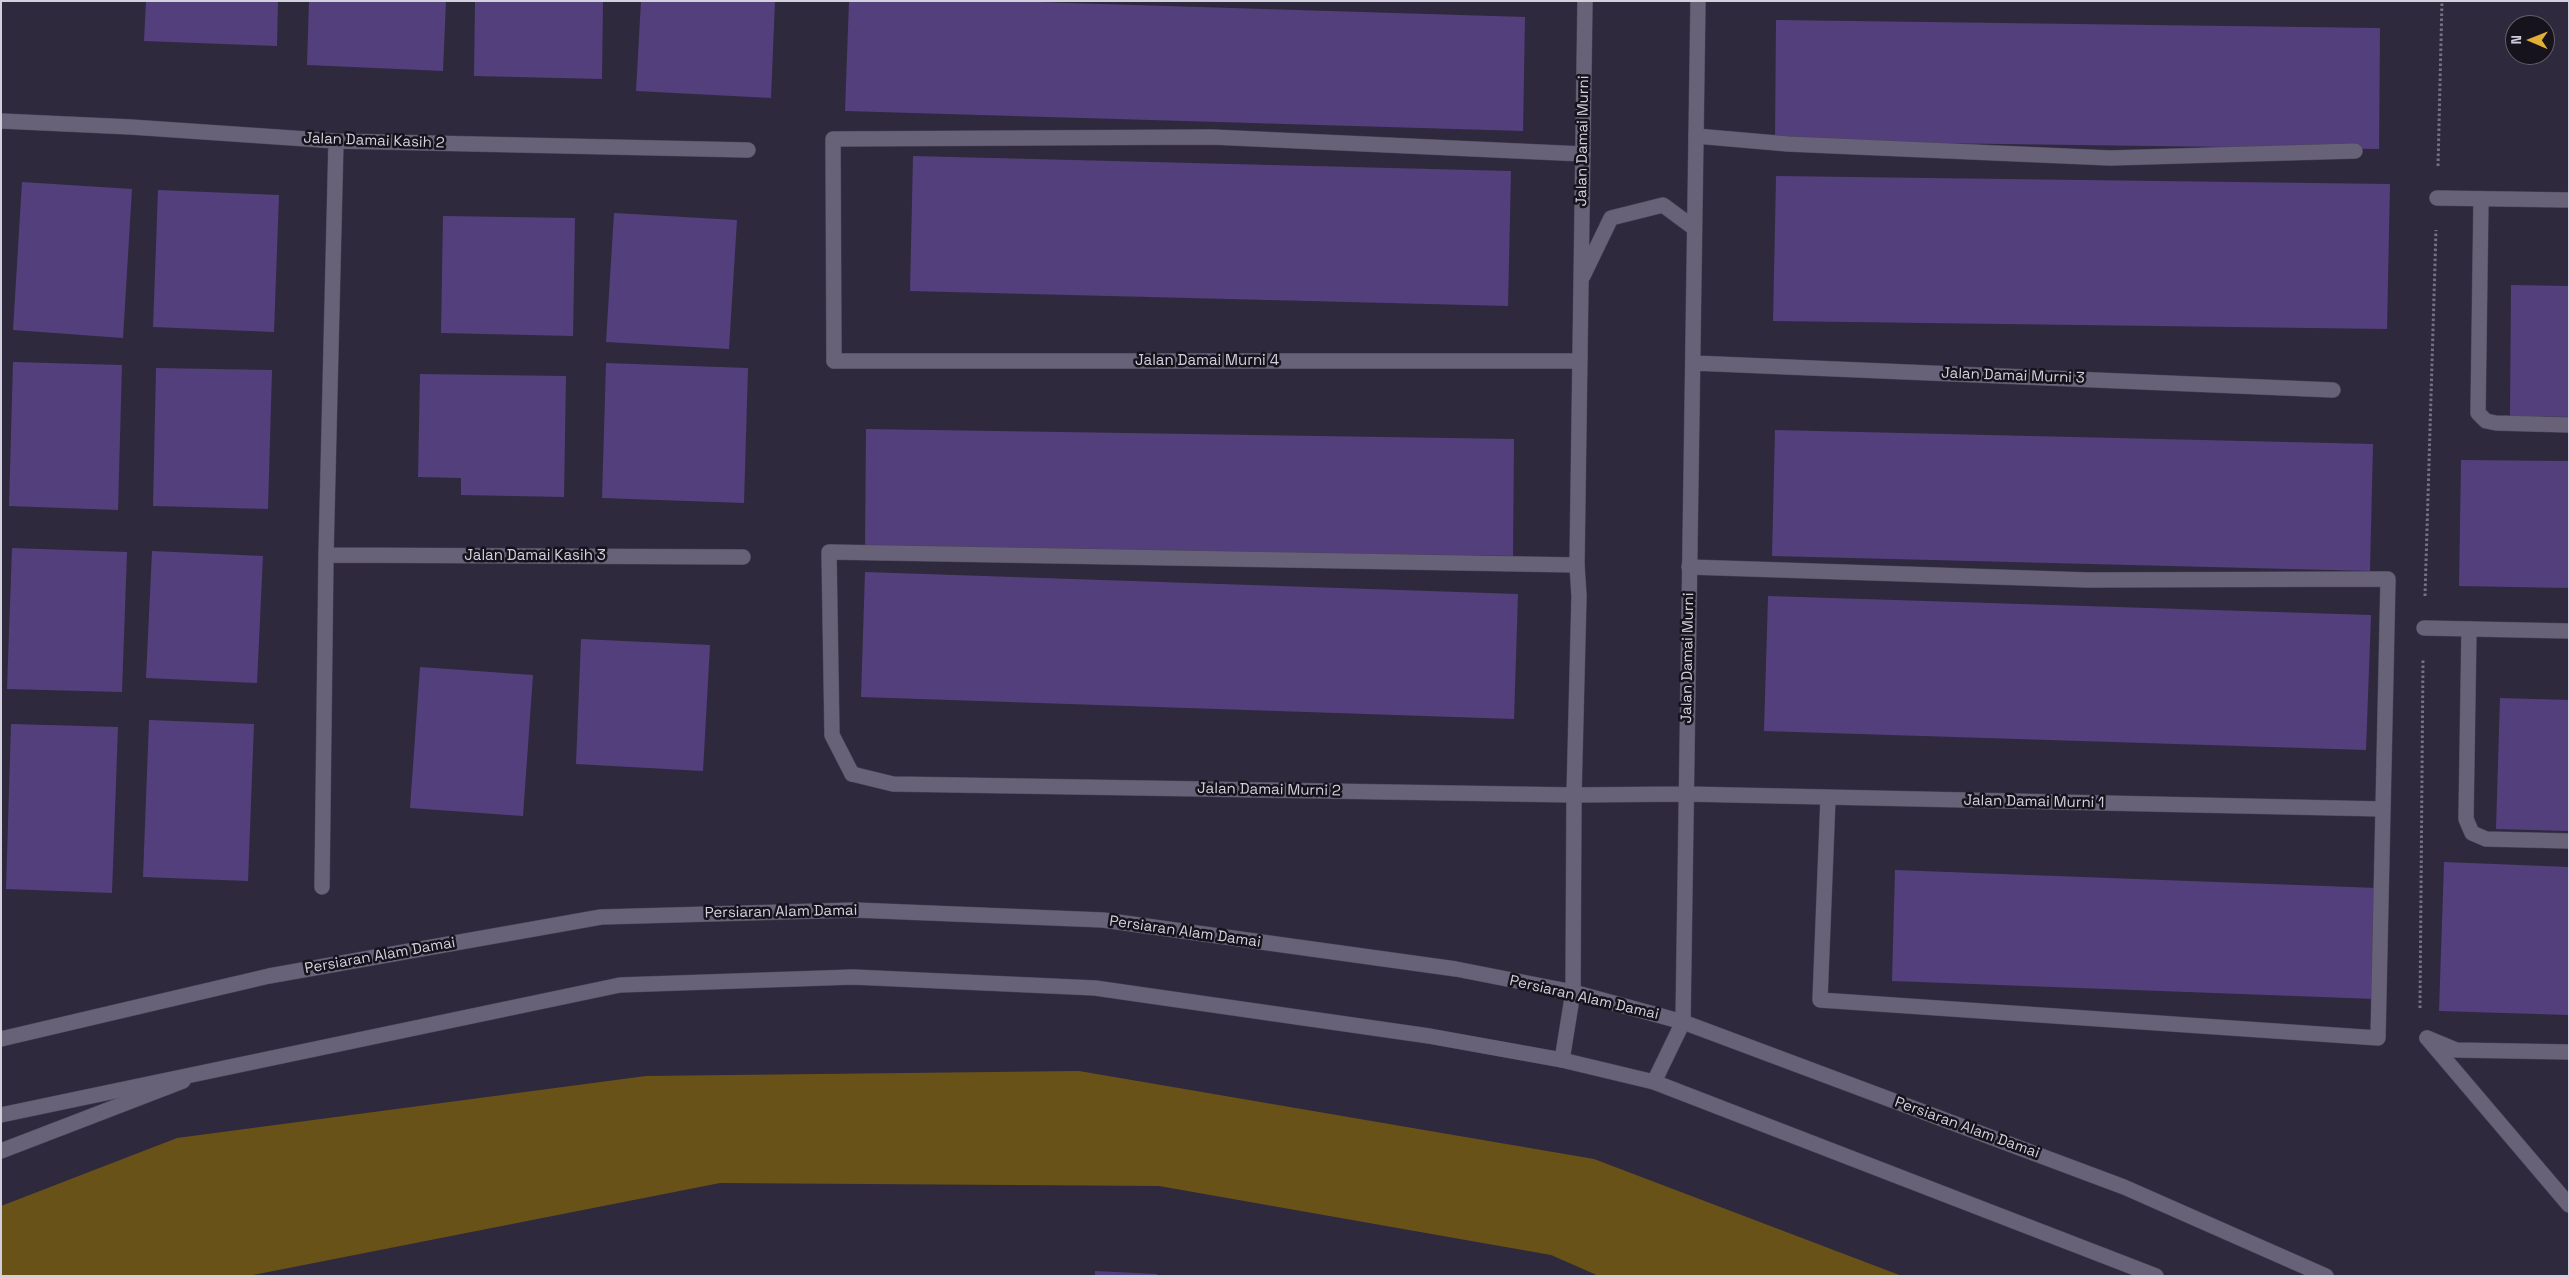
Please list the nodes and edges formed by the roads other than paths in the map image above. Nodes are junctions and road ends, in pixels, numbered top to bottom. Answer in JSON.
{"nodes":[{"id":1,"x":1585,"y":1,"type":"edge"},
{"id":2,"x":1698,"y":1,"type":"edge"},
{"id":3,"x":1,"y":121,"type":"edge"},
{"id":4,"x":1696,"y":136,"type":"junction"},
{"id":5,"x":336,"y":141,"type":"junction"},
{"id":6,"x":748,"y":150,"type":"dead end"},
{"id":7,"x":2355,"y":151,"type":"dead end"},
{"id":8,"x":1583,"y":154,"type":"junction"},
{"id":9,"x":2437,"y":198,"type":"road end"},
{"id":10,"x":2481,"y":199,"type":"junction"},
{"id":11,"x":2569,"y":200,"type":"edge"},
{"id":12,"x":1694,"y":228,"type":"junction"},
{"id":13,"x":1581,"y":280,"type":"junction"},
{"id":14,"x":1580,"y":361,"type":"junction"},
{"id":15,"x":1693,"y":363,"type":"junction"},
{"id":16,"x":2333,"y":390,"type":"dead end"},
{"id":17,"x":2569,"y":425,"type":"edge"},
{"id":18,"x":326,"y":555,"type":"junction"},
{"id":19,"x":744,"y":556,"type":"dead end"},
{"id":20,"x":1577,"y":565,"type":"junction"},
{"id":21,"x":1689,"y":567,"type":"junction"},
{"id":22,"x":2424,"y":628,"type":"road end"},
{"id":23,"x":2469,"y":629,"type":"junction"},
{"id":24,"x":2569,"y":631,"type":"edge"},
{"id":25,"x":1686,"y":794,"type":"junction"},
{"id":26,"x":1574,"y":795,"type":"junction"},
{"id":27,"x":1828,"y":798,"type":"junction"},
{"id":28,"x":2382,"y":809,"type":"junction"},
{"id":29,"x":2569,"y":841,"type":"edge"},
{"id":30,"x":322,"y":887,"type":"dead end"},
{"id":31,"x":1573,"y":992,"type":"junction"},
{"id":32,"x":1683,"y":1022,"type":"junction"},
{"id":33,"x":1,"y":1040,"type":"edge"},
{"id":34,"x":2569,"y":1052,"type":"edge"},
{"id":35,"x":1562,"y":1060,"type":"junction"},
{"id":36,"x":215,"y":1069,"type":"junction"},
{"id":37,"x":1654,"y":1082,"type":"junction"},
{"id":38,"x":1,"y":1115,"type":"edge"},
{"id":39,"x":1,"y":1150,"type":"edge"},
{"id":40,"x":2569,"y":1205,"type":"edge"},
{"id":41,"x":2156,"y":1276,"type":"edge"},
{"id":42,"x":2326,"y":1276,"type":"edge"}],
"edges":[{"from":1,"to":8,"type":"street","name":"Jalan Damai Murni"},
{"from":2,"to":4,"type":"street","name":"Jalan Damai Murni"},
{"from":3,"to":5,"type":"street","name":"Jalan Damai Kasih 2"},
{"from":4,"to":7,"type":"street"},
{"from":4,"to":12,"type":"street","name":"Jalan Damai Murni"},
{"from":5,"to":6,"type":"street","name":"Jalan Damai Kasih 2"},
{"from":5,"to":18,"type":"street"},
{"from":8,"to":13,"type":"street","name":"Jalan Damai Murni"},
{"from":8,"to":14,"type":"street","name":"Jalan Damai Murni 4"},
{"from":9,"to":10,"type":"street"},
{"from":10,"to":11,"type":"street"},
{"from":10,"to":17,"type":"street"},
{"from":12,"to":13,"type":"street","name":"Jalan Damai Murni"},
{"from":12,"to":15,"type":"street","name":"Jalan Damai Murni"},
{"from":13,"to":14,"type":"street","name":"Jalan Damai Murni"},
{"from":14,"to":20,"type":"street","name":"Jalan Damai Murni"},
{"from":15,"to":16,"type":"street","name":"Jalan Damai Murni 3"},
{"from":15,"to":21,"type":"street","name":"Jalan Damai Murni"},
{"from":18,"to":19,"type":"street","name":"Jalan Damai Kasih 3"},
{"from":18,"to":30,"type":"street"},
{"from":20,"to":26,"type":"street","name":"Jalan Damai Murni"},
{"from":20,"to":26,"type":"street","name":"Jalan Damai Murni 2"},
{"from":21,"to":25,"type":"street","name":"Jalan Damai Murni"},
{"from":21,"to":28,"type":"street"},
{"from":22,"to":23,"type":"street"},
{"from":23,"to":24,"type":"street"},
{"from":23,"to":29,"type":"street"},
{"from":25,"to":26,"type":"street","name":"Jalan Damai Murni 2"},
{"from":25,"to":27,"type":"street","name":"Jalan Damai Murni 1"},
{"from":25,"to":32,"type":"street","name":"Jalan Damai Murni"},
{"from":26,"to":31,"type":"street","name":"Jalan Damai Murni"},
{"from":27,"to":28,"type":"street","name":"Jalan Damai Murni 1"},
{"from":27,"to":28,"type":"street"},
{"from":31,"to":32,"type":"street","name":"Persiaran Alam Damai"},
{"from":31,"to":33,"type":"street","name":"Persiaran Alam Damai"},
{"from":31,"to":35,"type":"street","name":"Jalan Damai Murni"},
{"from":32,"to":37,"type":"street","name":"Jalan Damai Murni"},
{"from":32,"to":42,"type":"street","name":"Persiaran Alam Damai"},
{"from":34,"to":40,"type":"street"},
{"from":35,"to":36,"type":"street"},
{"from":35,"to":37,"type":"street"},
{"from":36,"to":38,"type":"street"},
{"from":36,"to":39,"type":"street"},
{"from":37,"to":41,"type":"street"}]}
